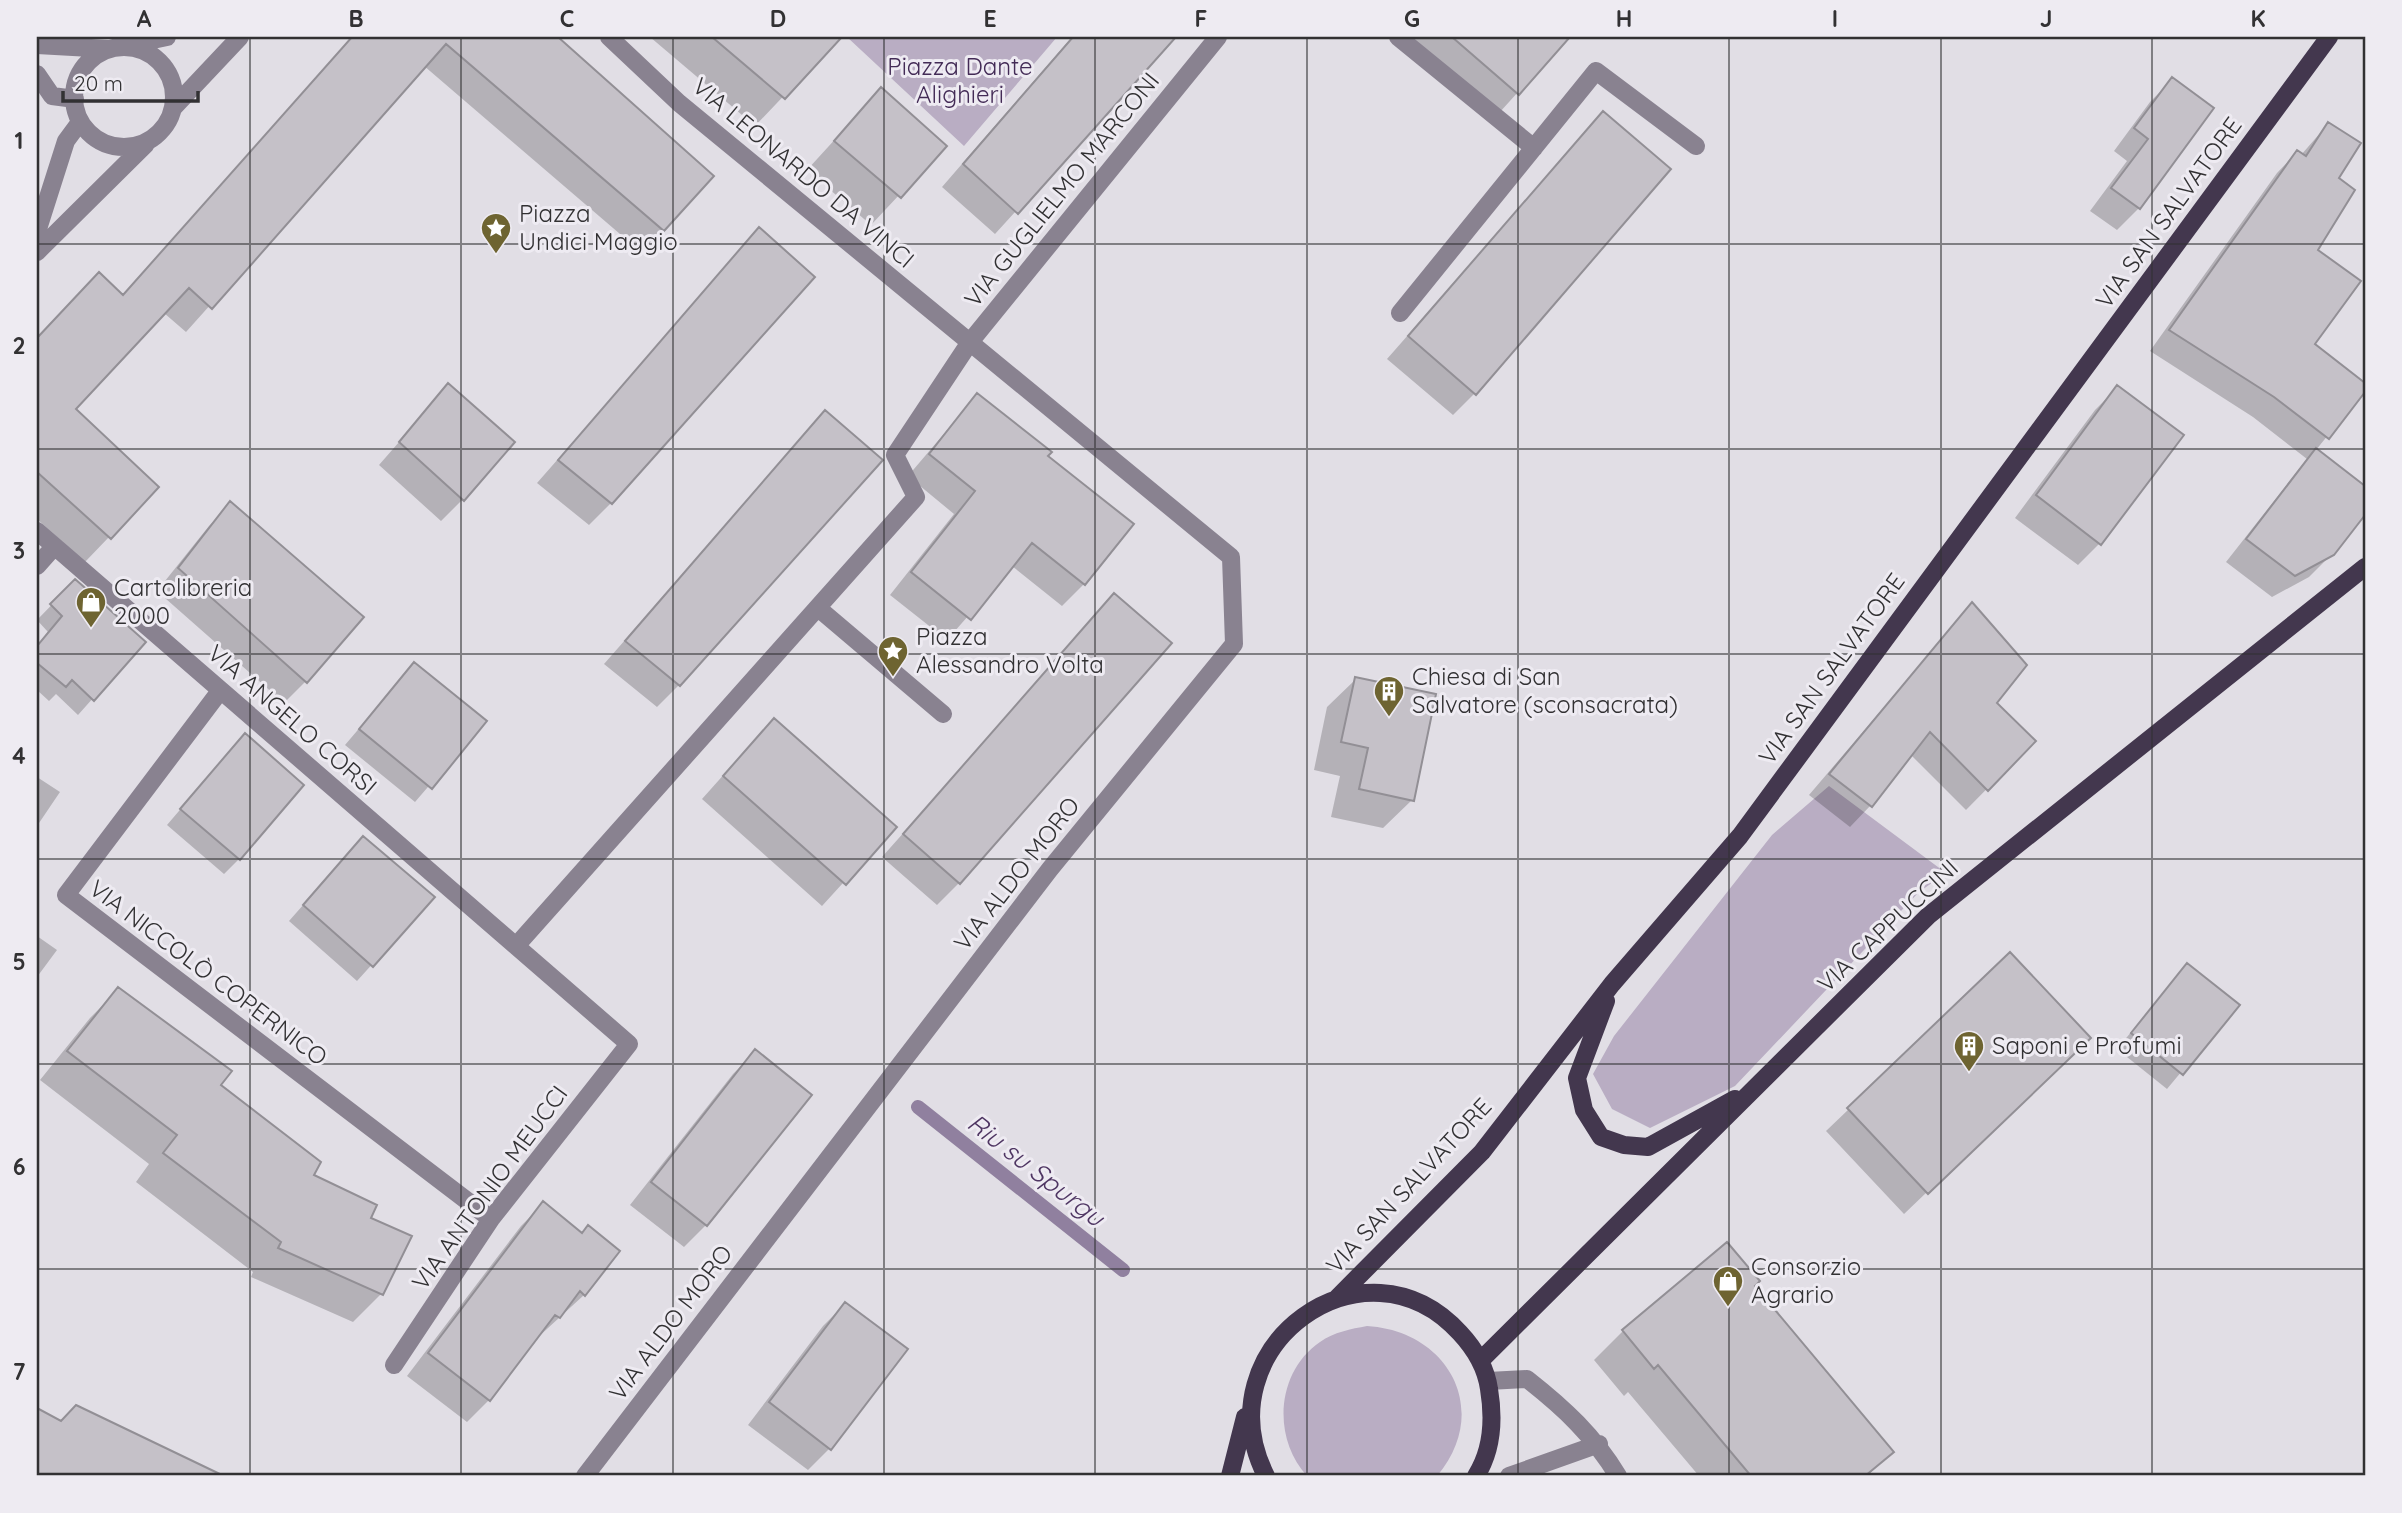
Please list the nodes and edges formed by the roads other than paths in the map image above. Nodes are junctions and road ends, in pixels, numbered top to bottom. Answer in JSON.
{"nodes":[{"id":1,"x":167,"y":37,"type":"edge"},
{"id":2,"x":240,"y":37,"type":"edge"},
{"id":3,"x":609,"y":37,"type":"edge"},
{"id":4,"x":1218,"y":37,"type":"edge"},
{"id":5,"x":1398,"y":37,"type":"edge"},
{"id":6,"x":2329,"y":37,"type":"edge"},
{"id":7,"x":37,"y":46,"type":"edge"},
{"id":8,"x":116,"y":48,"type":"junction"},
{"id":9,"x":37,"y":74,"type":"edge"},
{"id":10,"x":75,"y":99,"type":"junction"},
{"id":11,"x":174,"y":107,"type":"junction"},
{"id":12,"x":80,"y":122,"type":"junction"},
{"id":13,"x":148,"y":143,"type":"junction"},
{"id":14,"x":1696,"y":146,"type":"dead end"},
{"id":15,"x":1534,"y":148,"type":"junction"},
{"id":16,"x":37,"y":232,"type":"edge"},
{"id":17,"x":37,"y":252,"type":"edge"},
{"id":18,"x":1400,"y":313,"type":"dead end"},
{"id":19,"x":970,"y":342,"type":"junction"},
{"id":20,"x":37,"y":531,"type":"edge"},
{"id":21,"x":53,"y":548,"type":"junction"},
{"id":22,"x":37,"y":566,"type":"edge"},
{"id":23,"x":2365,"y":567,"type":"edge"},
{"id":24,"x":818,"y":608,"type":"junction"},
{"id":25,"x":220,"y":691,"type":"junction"},
{"id":26,"x":943,"y":714,"type":"dead end"},
{"id":27,"x":516,"y":946,"type":"junction"},
{"id":28,"x":1612,"y":984,"type":"junction"},
{"id":29,"x":629,"y":1044,"type":"joint"},
{"id":30,"x":1752,"y":1090,"type":"junction"},
{"id":31,"x":491,"y":1219,"type":"junction"},
{"id":32,"x":1337,"y":1298,"type":"junction"},
{"id":33,"x":1480,"y":1361,"type":"junction"},
{"id":34,"x":394,"y":1365,"type":"dead end"},
{"id":35,"x":1488,"y":1381,"type":"junction"},
{"id":36,"x":1253,"y":1386,"type":"junction"},
{"id":37,"x":1599,"y":1444,"type":"junction"},
{"id":38,"x":585,"y":1476,"type":"edge"},
{"id":39,"x":1230,"y":1476,"type":"edge"},
{"id":40,"x":1266,"y":1476,"type":"edge"},
{"id":41,"x":1476,"y":1476,"type":"edge"},
{"id":42,"x":1509,"y":1476,"type":"edge"},
{"id":43,"x":1618,"y":1476,"type":"edge"}],
"edges":[{"from":1,"to":8,"type":"street"},
{"from":2,"to":11,"type":"street"},
{"from":3,"to":19,"type":"street","name":"VIA LEONARDO DA VINCI"},
{"from":4,"to":19,"type":"street","name":"VIA GUGLIELMO MARCONI"},
{"from":5,"to":15,"type":"street"},
{"from":6,"to":28,"type":"main road","name":"VIA SAN SALVATORE"},
{"from":7,"to":8,"type":"street"},
{"from":8,"to":10,"type":"street"},
{"from":8,"to":11,"type":"street"},
{"from":9,"to":10,"type":"street"},
{"from":10,"to":12,"type":"street"},
{"from":11,"to":13,"type":"street"},
{"from":12,"to":13,"type":"street"},
{"from":12,"to":16,"type":"street"},
{"from":13,"to":17,"type":"street"},
{"from":14,"to":15,"type":"street"},
{"from":15,"to":18,"type":"street"},
{"from":19,"to":24,"type":"street"},
{"from":19,"to":38,"type":"street","name":"VIA ALDO MORO"},
{"from":20,"to":21,"type":"street","name":"VIA ANGELO CORSI"},
{"from":21,"to":22,"type":"street"},
{"from":21,"to":25,"type":"street","name":"VIA ANGELO CORSI"},
{"from":23,"to":30,"type":"main road","name":"VIA CAPPUCCINI"},
{"from":24,"to":26,"type":"street"},
{"from":24,"to":27,"type":"street"},
{"from":25,"to":27,"type":"street","name":"VIA ANGELO CORSI"},
{"from":25,"to":31,"type":"street","name":"VIA NICCOLÒ COPERNICO"},
{"from":27,"to":29,"type":"street","name":"VIA ANGELO CORSI"},
{"from":28,"to":30,"type":"main road"},
{"from":28,"to":32,"type":"main road","name":"VIA SAN SALVATORE"},
{"from":29,"to":31,"type":"street","name":"VIA ANTONIO MEUCCI"},
{"from":30,"to":33,"type":"main road","name":"VIA CAPPUCCINI"},
{"from":31,"to":34,"type":"street","name":"VIA ANTONIO MEUCCI"},
{"from":32,"to":33,"type":"main road"},
{"from":32,"to":36,"type":"main road"},
{"from":33,"to":35,"type":"main road"},
{"from":35,"to":37,"type":"street"},
{"from":35,"to":41,"type":"main road"},
{"from":36,"to":39,"type":"main road"},
{"from":36,"to":40,"type":"main road"},
{"from":37,"to":42,"type":"street"},
{"from":37,"to":43,"type":"street"}]}
